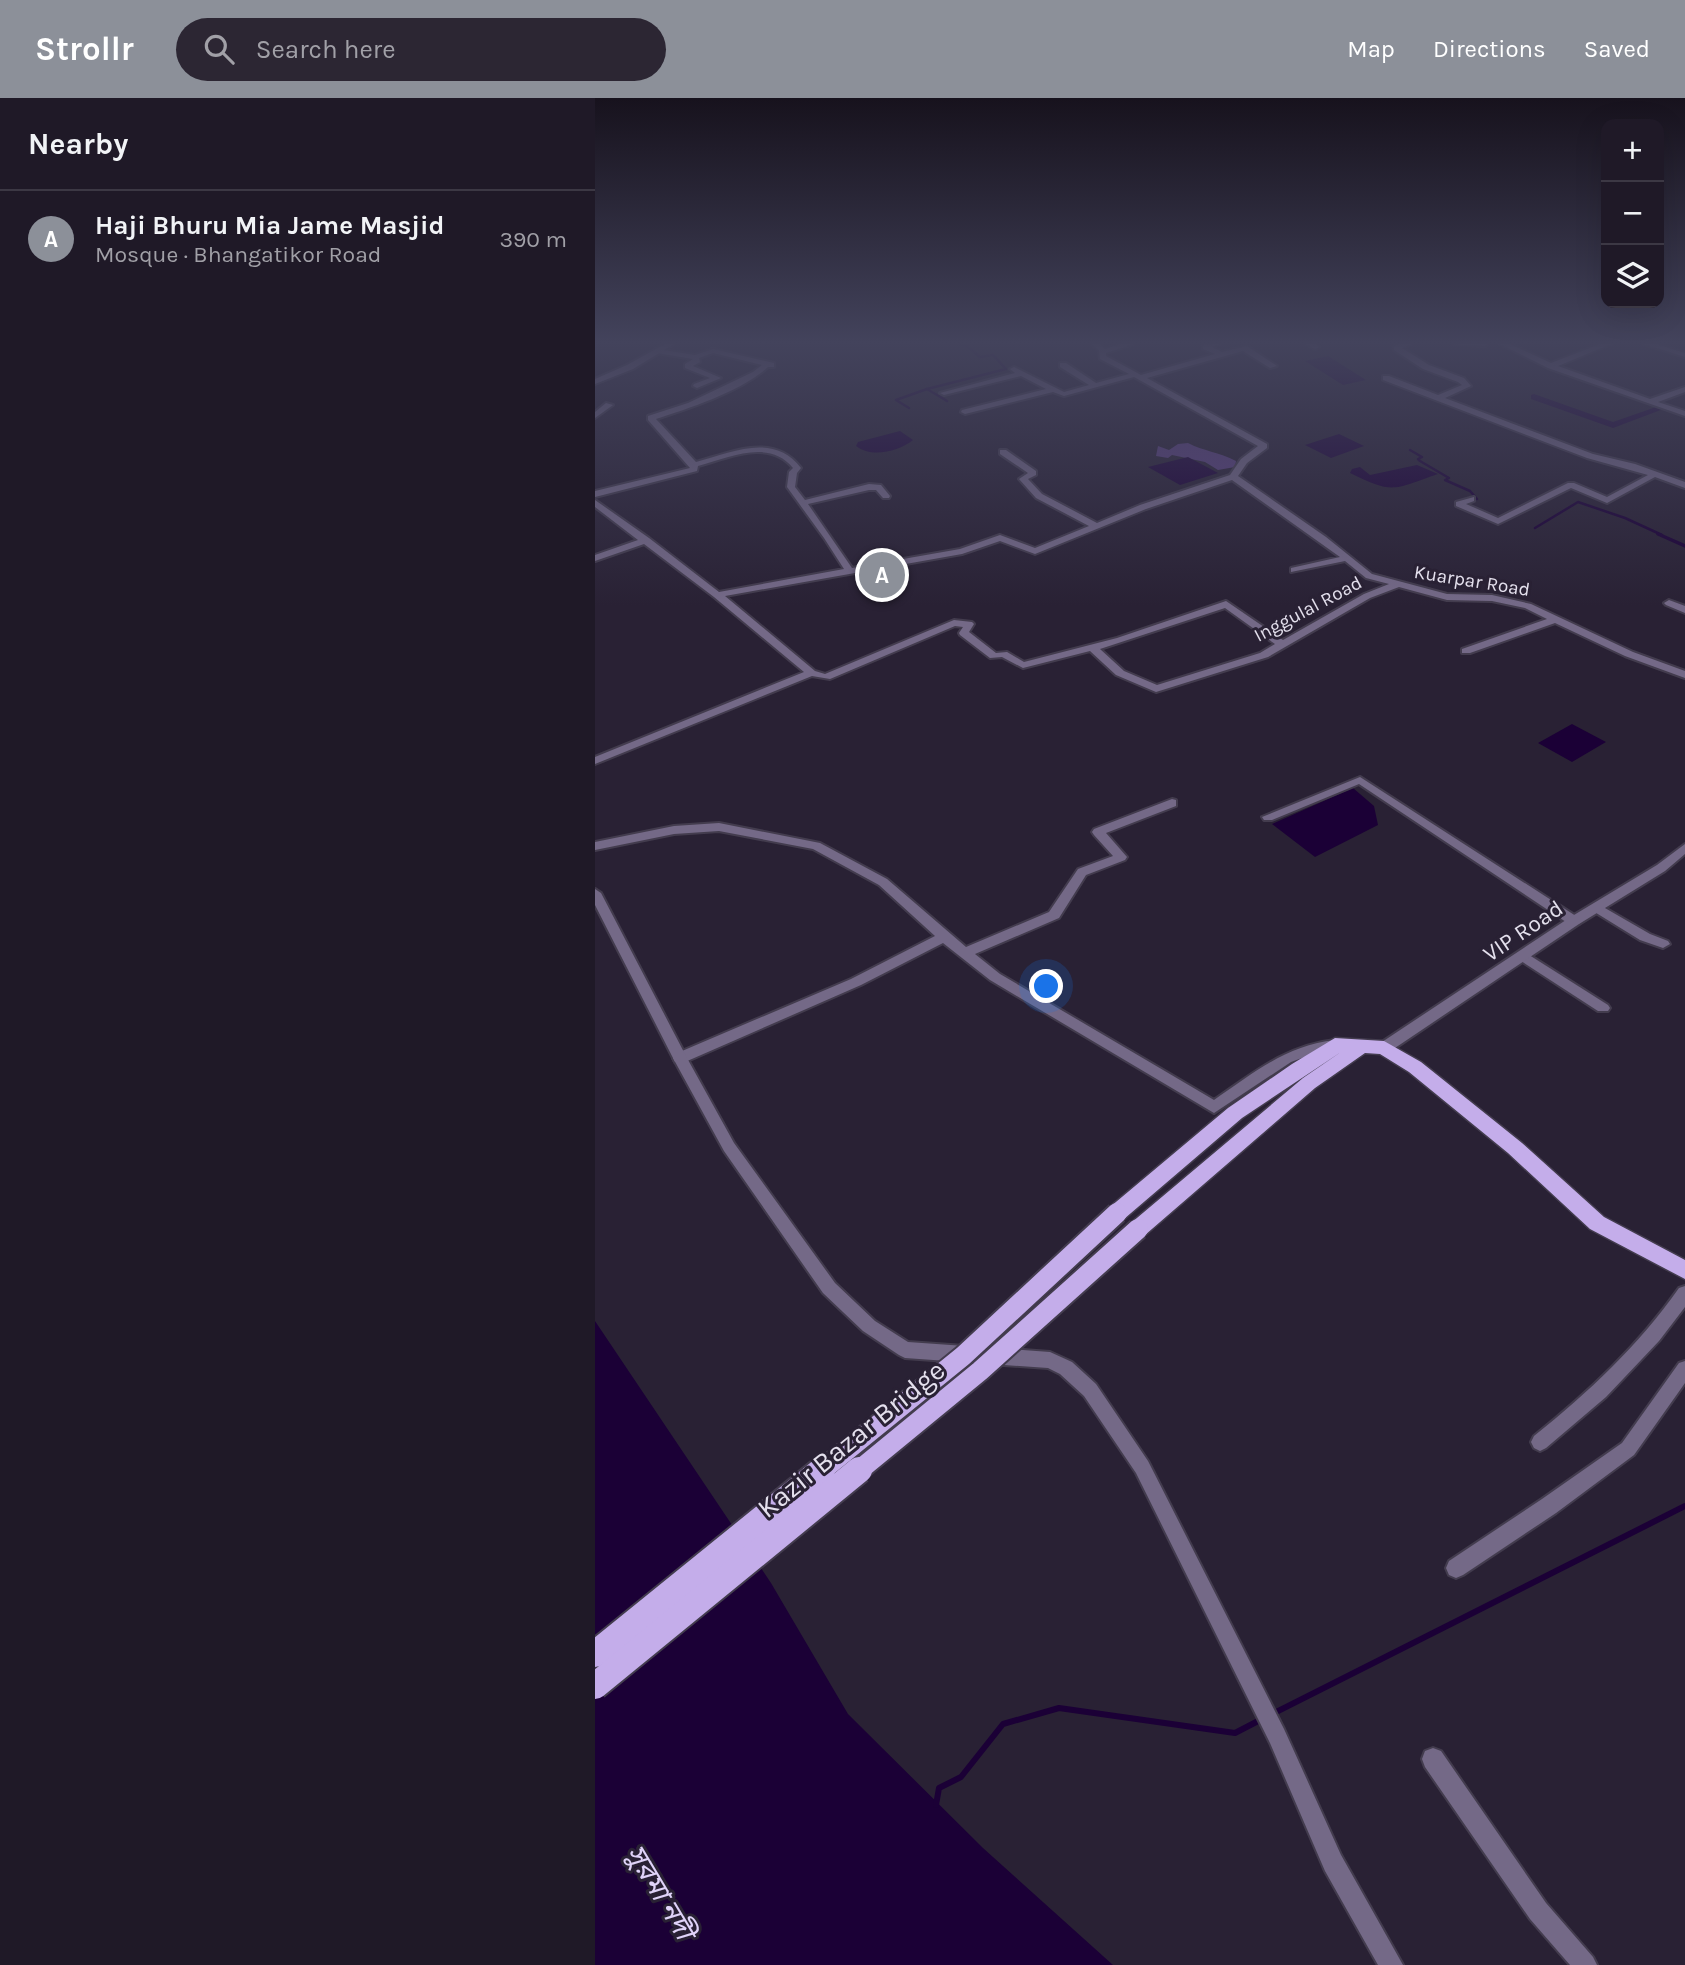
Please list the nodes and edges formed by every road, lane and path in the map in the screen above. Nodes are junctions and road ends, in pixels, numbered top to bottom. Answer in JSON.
{"nodes":[{"id":1,"x":663,"y":431,"type":"edge"},
{"id":2,"x":1237,"y":431,"type":"edge"},
{"id":3,"x":1530,"y":431,"type":"edge"},
{"id":4,"x":1003,"y":452,"type":"dead end"},
{"id":5,"x":694,"y":465,"type":"junction"},
{"id":6,"x":1655,"y":474,"type":"junction"},
{"id":7,"x":1233,"y":477,"type":"junction"},
{"id":8,"x":1685,"y":485,"type":"edge"},
{"id":9,"x":595,"y":494,"type":"edge"},
{"id":10,"x":886,"y":496,"type":"dead end"},
{"id":11,"x":1471,"y":499,"type":"dead end"},
{"id":12,"x":595,"y":503,"type":"edge"},
{"id":13,"x":803,"y":503,"type":"junction"},
{"id":14,"x":1097,"y":526,"type":"junction"},
{"id":15,"x":646,"y":540,"type":"junction"},
{"id":16,"x":595,"y":558,"type":"edge"},
{"id":17,"x":1347,"y":558,"type":"junction"},
{"id":18,"x":848,"y":569,"type":"junction"},
{"id":19,"x":1294,"y":570,"type":"dead end"},
{"id":20,"x":1396,"y":585,"type":"junction"},
{"id":21,"x":717,"y":595,"type":"junction"},
{"id":22,"x":1669,"y":603,"type":"dead end"},
{"id":23,"x":1685,"y":610,"type":"edge"},
{"id":24,"x":1553,"y":620,"type":"junction"},
{"id":25,"x":1283,"y":645,"type":"junction"},
{"id":26,"x":1091,"y":646,"type":"junction"},
{"id":27,"x":1467,"y":651,"type":"dead end"},
{"id":28,"x":811,"y":673,"type":"junction"},
{"id":29,"x":1685,"y":676,"type":"edge"},
{"id":30,"x":595,"y":761,"type":"edge"},
{"id":31,"x":1171,"y":803,"type":"dead end"},
{"id":32,"x":1268,"y":817,"type":"dead end"},
{"id":33,"x":595,"y":846,"type":"edge"},
{"id":34,"x":1685,"y":848,"type":"edge"},
{"id":35,"x":597,"y":902,"type":"edge"},
{"id":36,"x":1598,"y":908,"type":"junction"},
{"id":37,"x":1574,"y":922,"type":"junction"},
{"id":38,"x":944,"y":937,"type":"junction"},
{"id":39,"x":1663,"y":944,"type":"dead end"},
{"id":40,"x":965,"y":953,"type":"junction"},
{"id":41,"x":1523,"y":956,"type":"junction"},
{"id":42,"x":1603,"y":1008,"type":"dead end"},
{"id":43,"x":1335,"y":1045,"type":"junction"},
{"id":44,"x":1362,"y":1046,"type":"junction"},
{"id":45,"x":1384,"y":1048,"type":"junction"},
{"id":46,"x":680,"y":1058,"type":"junction"},
{"id":47,"x":1685,"y":1270,"type":"edge"},
{"id":48,"x":1685,"y":1293,"type":"edge"},
{"id":49,"x":1685,"y":1370,"type":"edge"},
{"id":50,"x":1540,"y":1442,"type":"dead end"},
{"id":51,"x":1456,"y":1569,"type":"dead end"},
{"id":52,"x":595,"y":1654,"type":"edge"},
{"id":53,"x":595,"y":1686,"type":"edge"},
{"id":54,"x":1433,"y":1759,"type":"dead end"},
{"id":55,"x":1391,"y":1965,"type":"edge"},
{"id":56,"x":1585,"y":1965,"type":"edge"}],
"edges":[{"from":1,"to":5,"type":"street"},
{"from":2,"to":7,"type":"street"},
{"from":3,"to":6,"type":"street"},
{"from":4,"to":14,"type":"street"},
{"from":5,"to":9,"type":"street"},
{"from":5,"to":13,"type":"street"},
{"from":6,"to":8,"type":"street"},
{"from":6,"to":11,"type":"street"},
{"from":7,"to":14,"type":"street"},
{"from":7,"to":17,"type":"street","name":"Kuarpar Road"},
{"from":10,"to":13,"type":"street"},
{"from":12,"to":15,"type":"street"},
{"from":13,"to":18,"type":"street"},
{"from":14,"to":18,"type":"street"},
{"from":15,"to":16,"type":"street"},
{"from":15,"to":21,"type":"street"},
{"from":17,"to":19,"type":"street"},
{"from":17,"to":20,"type":"street","name":"Kuarpar Road"},
{"from":18,"to":21,"type":"street"},
{"from":20,"to":24,"type":"street","name":"Kuarpar Road"},
{"from":20,"to":25,"type":"street","name":"Inggulal Road"},
{"from":21,"to":28,"type":"street"},
{"from":22,"to":23,"type":"street"},
{"from":24,"to":27,"type":"street"},
{"from":24,"to":29,"type":"street","name":"Kuarpar Road"},
{"from":25,"to":26,"type":"street"},
{"from":25,"to":26,"type":"street","name":"Inggulal Road"},
{"from":26,"to":28,"type":"street"},
{"from":28,"to":30,"type":"street"},
{"from":31,"to":40,"type":"street"},
{"from":32,"to":37,"type":"street"},
{"from":33,"to":38,"type":"street"},
{"from":34,"to":36,"type":"street","name":"VIP Road"},
{"from":35,"to":46,"type":"street"},
{"from":36,"to":37,"type":"street","name":"VIP Road"},
{"from":36,"to":39,"type":"street"},
{"from":37,"to":41,"type":"street","name":"VIP Road"},
{"from":38,"to":40,"type":"street"},
{"from":38,"to":46,"type":"street"},
{"from":40,"to":43,"type":"street"},
{"from":41,"to":42,"type":"street"},
{"from":41,"to":45,"type":"street","name":"VIP Road"},
{"from":43,"to":44,"type":"main road"},
{"from":43,"to":52,"type":"main road","bridge":true},
{"from":44,"to":45,"type":"main road"},
{"from":44,"to":53,"type":"main road","name":"Kazir Bazar Bridge","bridge":true},
{"from":45,"to":47,"type":"main road"},
{"from":46,"to":55,"type":"street"},
{"from":48,"to":50,"type":"street"},
{"from":49,"to":51,"type":"street"},
{"from":54,"to":56,"type":"street"}]}
